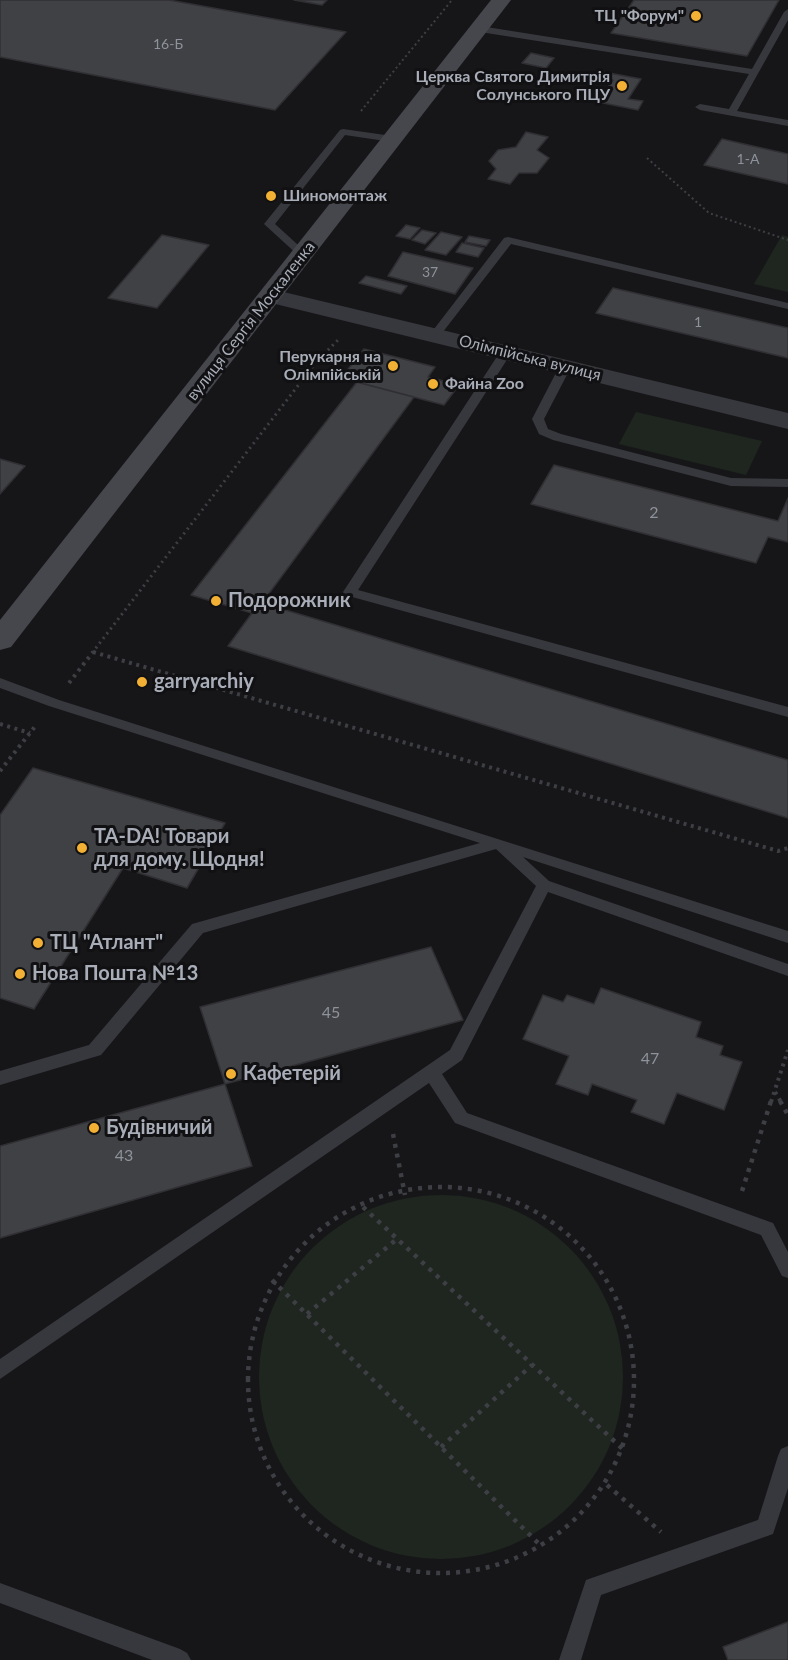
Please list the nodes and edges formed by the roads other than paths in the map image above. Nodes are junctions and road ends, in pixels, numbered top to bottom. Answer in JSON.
{"nodes":[{"id":1,"x":501,"y":0,"type":"edge"},
{"id":2,"x":788,"y":12,"type":"edge"},
{"id":3,"x":480,"y":29,"type":"junction"},
{"id":4,"x":754,"y":72,"type":"junction"},
{"id":5,"x":700,"y":107,"type":"dead end"},
{"id":6,"x":732,"y":112,"type":"junction"},
{"id":7,"x":788,"y":123,"type":"edge"},
{"id":8,"x":392,"y":139,"type":"junction"},
{"id":9,"x":303,"y":254,"type":"junction"},
{"id":10,"x":271,"y":296,"type":"junction"},
{"id":11,"x":788,"y":306,"type":"edge"},
{"id":12,"x":435,"y":335,"type":"junction"},
{"id":13,"x":506,"y":352,"type":"junction"},
{"id":14,"x":566,"y":367,"type":"junction"},
{"id":15,"x":788,"y":421,"type":"edge"},
{"id":16,"x":788,"y":483,"type":"edge"},
{"id":17,"x":0,"y":640,"type":"edge"},
{"id":18,"x":0,"y":683,"type":"edge"},
{"id":19,"x":788,"y":712,"type":"edge"},
{"id":20,"x":499,"y":843,"type":"junction"},
{"id":21,"x":544,"y":885,"type":"junction"},
{"id":22,"x":788,"y":937,"type":"edge"},
{"id":23,"x":788,"y":970,"type":"edge"},
{"id":24,"x":431,"y":1072,"type":"junction"},
{"id":25,"x":0,"y":1077,"type":"edge"},
{"id":26,"x":788,"y":1270,"type":"edge"},
{"id":27,"x":0,"y":1370,"type":"edge"},
{"id":28,"x":788,"y":1456,"type":"edge"},
{"id":29,"x":0,"y":1593,"type":"edge"},
{"id":30,"x":180,"y":1660,"type":"edge"},
{"id":31,"x":570,"y":1660,"type":"edge"}],
"edges":[{"from":1,"to":3,"type":"main road","name":"вулиця Сергія Москаленка"},
{"from":2,"to":4,"type":"lane"},
{"from":3,"to":4,"type":"lane"},
{"from":3,"to":8,"type":"main road","name":"вулиця Сергія Москаленка"},
{"from":4,"to":6,"type":"lane"},
{"from":5,"to":6,"type":"lane"},
{"from":6,"to":7,"type":"lane"},
{"from":8,"to":9,"type":"main road","name":"вулиця Сергія Москаленка"},
{"from":8,"to":9,"type":"lane"},
{"from":9,"to":10,"type":"main road","name":"вулиця Сергія Москаленка"},
{"from":10,"to":12,"type":"street","name":"Олімпійська вулиця"},
{"from":10,"to":17,"type":"main road","name":"вулиця Сергія Москаленка"},
{"from":11,"to":12,"type":"lane"},
{"from":12,"to":13,"type":"street","name":"Олімпійська вулиця"},
{"from":13,"to":14,"type":"street","name":"Олімпійська вулиця"},
{"from":13,"to":19,"type":"lane"},
{"from":14,"to":15,"type":"street","name":"Олімпійська вулиця"},
{"from":14,"to":16,"type":"lane"},
{"from":18,"to":20,"type":"lane"},
{"from":20,"to":21,"type":"lane"},
{"from":20,"to":22,"type":"lane"},
{"from":20,"to":25,"type":"lane"},
{"from":21,"to":23,"type":"lane"},
{"from":21,"to":24,"type":"lane"},
{"from":24,"to":26,"type":"lane"},
{"from":24,"to":27,"type":"lane"},
{"from":28,"to":31,"type":"lane"},
{"from":29,"to":30,"type":"lane"}]}
